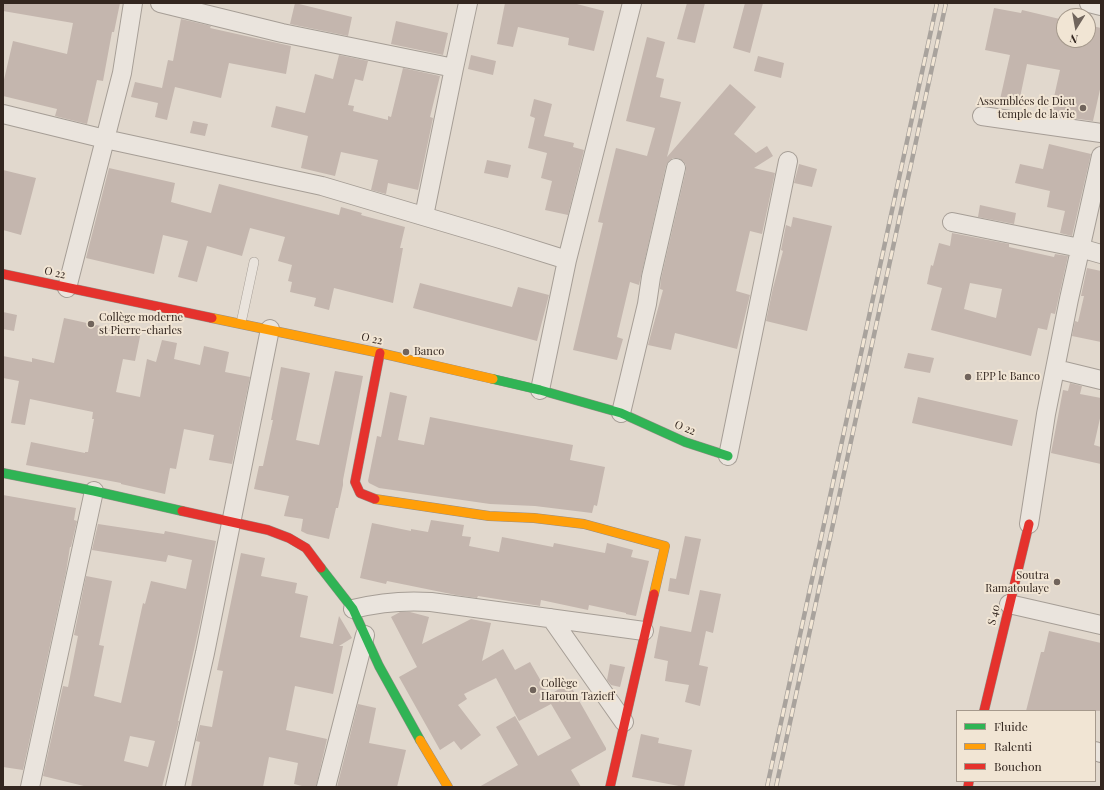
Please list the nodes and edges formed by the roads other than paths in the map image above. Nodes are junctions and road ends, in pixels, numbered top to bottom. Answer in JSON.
{"nodes":[{"id":1,"x":133,"y":3,"type":"edge"},
{"id":2,"x":160,"y":3,"type":"edge"},
{"id":3,"x":468,"y":3,"type":"edge"},
{"id":4,"x":632,"y":3,"type":"edge"},
{"id":5,"x":1089,"y":3,"type":"edge"},
{"id":6,"x":1101,"y":6,"type":"edge"},
{"id":7,"x":454,"y":68,"type":"junction"},
{"id":8,"x":3,"y":114,"type":"edge"},
{"id":9,"x":982,"y":116,"type":"dead end"},
{"id":10,"x":1101,"y":133,"type":"edge"},
{"id":11,"x":105,"y":139,"type":"junction"},
{"id":12,"x":1101,"y":156,"type":"edge"},
{"id":13,"x":788,"y":161,"type":"dead end"},
{"id":14,"x":676,"y":168,"type":"dead end"},
{"id":15,"x":424,"y":216,"type":"junction"},
{"id":16,"x":952,"y":222,"type":"dead end"},
{"id":17,"x":1080,"y":248,"type":"junction"},
{"id":18,"x":1101,"y":254,"type":"edge"},
{"id":19,"x":567,"y":260,"type":"junction"},
{"id":20,"x":254,"y":262,"type":"dead end"},
{"id":21,"x":3,"y":274,"type":"edge"},
{"id":22,"x":67,"y":288,"type":"junction"},
{"id":23,"x":241,"y":323,"type":"junction"},
{"id":24,"x":270,"y":329,"type":"junction"},
{"id":25,"x":380,"y":353,"type":"junction"},
{"id":26,"x":1056,"y":369,"type":"junction"},
{"id":27,"x":1101,"y":380,"type":"edge"},
{"id":28,"x":540,"y":390,"type":"junction"},
{"id":29,"x":622,"y":413,"type":"junction"},
{"id":30,"x":728,"y":456,"type":"joint"},
{"id":31,"x":3,"y":473,"type":"edge"},
{"id":32,"x":94,"y":491,"type":"junction"},
{"id":33,"x":232,"y":522,"type":"junction"},
{"id":34,"x":1029,"y":524,"type":"joint"},
{"id":35,"x":1009,"y":604,"type":"junction"},
{"id":36,"x":353,"y":609,"type":"junction"},
{"id":37,"x":551,"y":618,"type":"junction"},
{"id":38,"x":1101,"y":625,"type":"edge"},
{"id":39,"x":644,"y":631,"type":"junction"},
{"id":40,"x":364,"y":635,"type":"junction"},
{"id":41,"x":984,"y":710,"type":"edge"},
{"id":42,"x":624,"y":722,"type":"junction"},
{"id":43,"x":30,"y":787,"type":"edge"},
{"id":44,"x":175,"y":787,"type":"edge"},
{"id":45,"x":326,"y":787,"type":"edge"},
{"id":46,"x":448,"y":787,"type":"edge"},
{"id":47,"x":610,"y":787,"type":"edge"}],
"edges":[{"from":1,"to":11,"type":"street"},
{"from":2,"to":7,"type":"street"},
{"from":3,"to":7,"type":"street"},
{"from":4,"to":19,"type":"street"},
{"from":5,"to":6,"type":"street"},
{"from":7,"to":15,"type":"street"},
{"from":8,"to":11,"type":"street"},
{"from":9,"to":10,"type":"street"},
{"from":11,"to":15,"type":"street"},
{"from":11,"to":22,"type":"street"},
{"from":12,"to":17,"type":"street"},
{"from":13,"to":30,"type":"street"},
{"from":14,"to":29,"type":"street"},
{"from":15,"to":19,"type":"street"},
{"from":16,"to":17,"type":"street"},
{"from":17,"to":18,"type":"street"},
{"from":17,"to":26,"type":"street"},
{"from":19,"to":28,"type":"street"},
{"from":20,"to":23,"type":"lane"},
{"from":21,"to":22,"type":"street","name":"O 22"},
{"from":22,"to":23,"type":"street","name":"O 22"},
{"from":23,"to":24,"type":"street","name":"O 22"},
{"from":24,"to":25,"type":"street","name":"O 22"},
{"from":24,"to":33,"type":"street"},
{"from":25,"to":28,"type":"street","name":"O 22"},
{"from":25,"to":39,"type":"street"},
{"from":26,"to":27,"type":"street"},
{"from":26,"to":34,"type":"street"},
{"from":28,"to":29,"type":"street","name":"O 22"},
{"from":29,"to":30,"type":"street","name":"O 22"},
{"from":31,"to":32,"type":"street"},
{"from":32,"to":33,"type":"street"},
{"from":32,"to":43,"type":"street"},
{"from":33,"to":36,"type":"street"},
{"from":33,"to":44,"type":"street"},
{"from":34,"to":35,"type":"street","name":"S 40"},
{"from":35,"to":38,"type":"street"},
{"from":35,"to":41,"type":"street","name":"S 40"},
{"from":36,"to":37,"type":"street"},
{"from":36,"to":40,"type":"street"},
{"from":37,"to":39,"type":"street"},
{"from":37,"to":42,"type":"street"},
{"from":39,"to":42,"type":"street"},
{"from":40,"to":45,"type":"street"},
{"from":40,"to":46,"type":"street"},
{"from":42,"to":47,"type":"street"}]}
